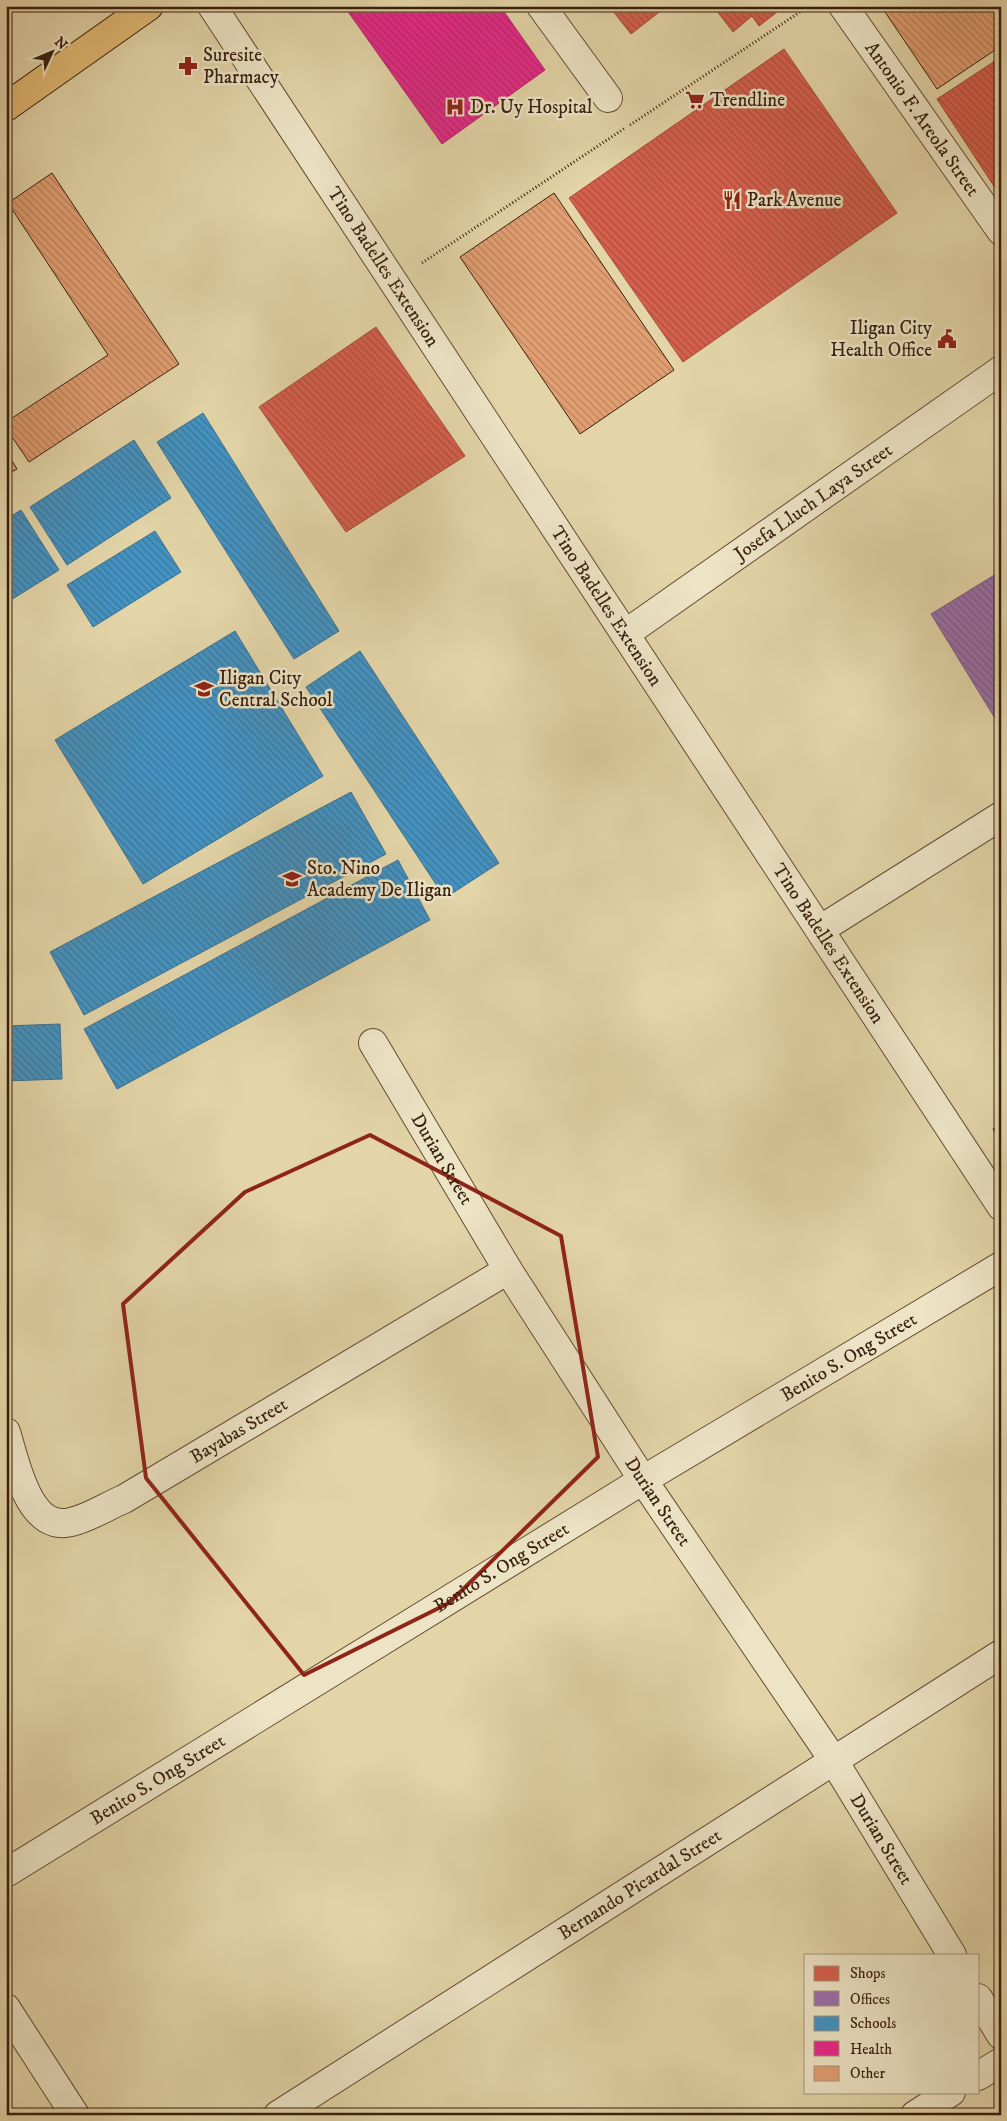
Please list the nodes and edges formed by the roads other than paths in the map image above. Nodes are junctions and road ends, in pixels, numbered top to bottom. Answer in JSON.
{"nodes":[{"id":1,"x":150,"y":6,"type":"edge"},
{"id":2,"x":212,"y":6,"type":"edge"},
{"id":3,"x":541,"y":6,"type":"edge"},
{"id":4,"x":842,"y":6,"type":"edge"},
{"id":5,"x":608,"y":98,"type":"dead end"},
{"id":6,"x":6,"y":107,"type":"edge"},
{"id":7,"x":1001,"y":231,"type":"edge"},
{"id":8,"x":1001,"y":370,"type":"edge"},
{"id":9,"x":625,"y":634,"type":"junction"},
{"id":10,"x":1001,"y":816,"type":"edge"},
{"id":11,"x":821,"y":929,"type":"junction"},
{"id":12,"x":373,"y":1043,"type":"dead end"},
{"id":13,"x":1001,"y":1206,"type":"edge"},
{"id":14,"x":1001,"y":1266,"type":"edge"},
{"id":15,"x":508,"y":1270,"type":"junction"},
{"id":16,"x":6,"y":1432,"type":"edge"},
{"id":17,"x":643,"y":1480,"type":"junction"},
{"id":18,"x":1001,"y":1654,"type":"edge"},
{"id":19,"x":834,"y":1761,"type":"junction"},
{"id":20,"x":6,"y":1873,"type":"edge"},
{"id":21,"x":951,"y":1954,"type":"edge"},
{"id":22,"x":980,"y":2001,"type":"edge"},
{"id":23,"x":6,"y":2008,"type":"edge"},
{"id":24,"x":1001,"y":2035,"type":"edge"},
{"id":25,"x":1001,"y":2062,"type":"edge"},
{"id":26,"x":980,"y":2075,"type":"edge"},
{"id":27,"x":948,"y":2094,"type":"edge"},
{"id":28,"x":75,"y":2115,"type":"edge"},
{"id":29,"x":278,"y":2115,"type":"edge"},
{"id":30,"x":915,"y":2115,"type":"edge"}],
"edges":[{"from":1,"to":6,"type":"highway"},
{"from":2,"to":9,"type":"street","name":"Tino Badelles Extension"},
{"from":3,"to":5,"type":"street"},
{"from":4,"to":7,"type":"street","name":"Antonio F. Areola Street"},
{"from":8,"to":9,"type":"street","name":"Josefa Lluch Laya Street"},
{"from":9,"to":11,"type":"street","name":"Tino Badelles Extension"},
{"from":10,"to":11,"type":"street"},
{"from":11,"to":13,"type":"street","name":"Tino Badelles Extension"},
{"from":12,"to":15,"type":"street","name":"Durian Street"},
{"from":14,"to":17,"type":"street","name":"Benito S. Ong Street"},
{"from":15,"to":16,"type":"street","name":"Bayabas Street"},
{"from":15,"to":17,"type":"street","name":"Durian Street"},
{"from":17,"to":19,"type":"street","name":"Durian Street"},
{"from":17,"to":20,"type":"street","name":"Benito S. Ong Street"},
{"from":18,"to":19,"type":"street","name":"Bernando Picardal Street"},
{"from":19,"to":21,"type":"street","name":"Durian Street"},
{"from":19,"to":29,"type":"street","name":"Bernando Picardal Street"},
{"from":22,"to":24,"type":"street"},
{"from":23,"to":28,"type":"street"},
{"from":25,"to":26,"type":"street"},
{"from":27,"to":30,"type":"street"}]}
